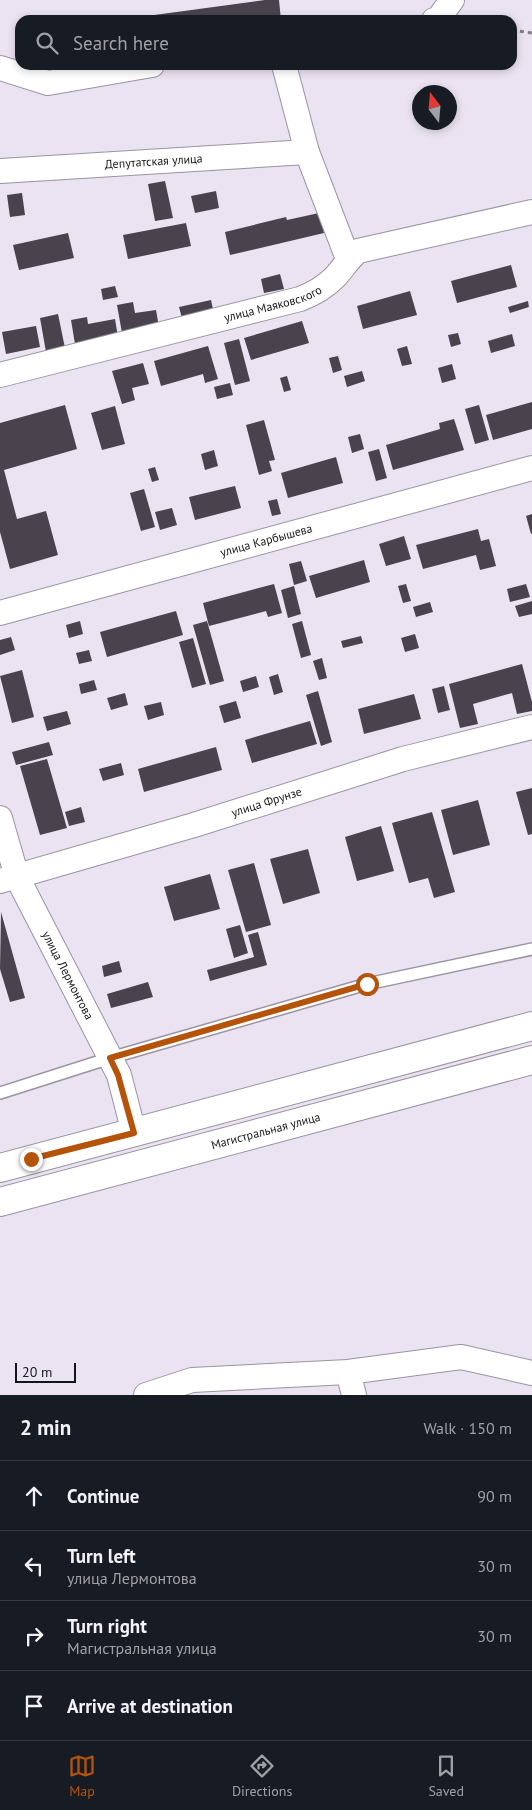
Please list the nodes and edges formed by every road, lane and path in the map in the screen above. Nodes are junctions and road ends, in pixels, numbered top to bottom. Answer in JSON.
{"nodes":[{"id":1,"x":452,"y":0,"type":"edge"},
{"id":2,"x":441,"y":15,"type":"edge"},
{"id":3,"x":517,"y":31,"type":"edge"},
{"id":4,"x":532,"y":33,"type":"edge"},
{"id":5,"x":0,"y":68,"type":"edge"},
{"id":6,"x":123,"y":70,"type":"edge"},
{"id":7,"x":285,"y":70,"type":"edge"},
{"id":8,"x":307,"y":152,"type":"junction"},
{"id":9,"x":0,"y":171,"type":"edge"},
{"id":10,"x":532,"y":212,"type":"edge"},
{"id":11,"x":348,"y":259,"type":"junction"},
{"id":12,"x":0,"y":375,"type":"edge"},
{"id":13,"x":532,"y":468,"type":"edge"},
{"id":14,"x":0,"y":613,"type":"edge"},
{"id":15,"x":532,"y":727,"type":"edge"},
{"id":16,"x":0,"y":818,"type":"edge"},
{"id":17,"x":9,"y":879,"type":"edge"},
{"id":18,"x":532,"y":949,"type":"edge"},
{"id":19,"x":532,"y":1026,"type":"edge"},
{"id":20,"x":110,"y":1058,"type":"junction"},
{"id":21,"x":532,"y":1060,"type":"edge"},
{"id":22,"x":0,"y":1093,"type":"edge"},
{"id":23,"x":134,"y":1133,"type":"junction"},
{"id":24,"x":0,"y":1168,"type":"edge"},
{"id":25,"x":0,"y":1202,"type":"edge"},
{"id":26,"x":348,"y":1372,"type":"junction"},
{"id":27,"x":532,"y":1374,"type":"edge"},
{"id":28,"x":146,"y":1395,"type":"edge"},
{"id":29,"x":354,"y":1395,"type":"edge"}],
"edges":[{"from":1,"to":2,"type":"street"},
{"from":3,"to":4,"type":"path"},
{"from":5,"to":6,"type":"street"},
{"from":7,"to":8,"type":"street"},
{"from":8,"to":9,"type":"street","name":"Депутатская улица"},
{"from":8,"to":11,"type":"street"},
{"from":10,"to":11,"type":"street","name":"улица Маяковского"},
{"from":11,"to":12,"type":"street","name":"улица Маяковского"},
{"from":13,"to":14,"type":"street","name":"улица Карбышева"},
{"from":15,"to":17,"type":"street","name":"улица Фрунзе"},
{"from":16,"to":17,"type":"street","name":"улица Лермонтова"},
{"from":17,"to":20,"type":"street","name":"улица Лермонтова"},
{"from":18,"to":20,"type":"lane"},
{"from":19,"to":23,"type":"main road"},
{"from":20,"to":22,"type":"lane"},
{"from":20,"to":23,"type":"street","name":"улица Лермонтова"},
{"from":21,"to":25,"type":"main road","name":"Магистральная улица"},
{"from":23,"to":24,"type":"main road"},
{"from":26,"to":27,"type":"street"},
{"from":26,"to":28,"type":"street"},
{"from":26,"to":29,"type":"street"}]}
